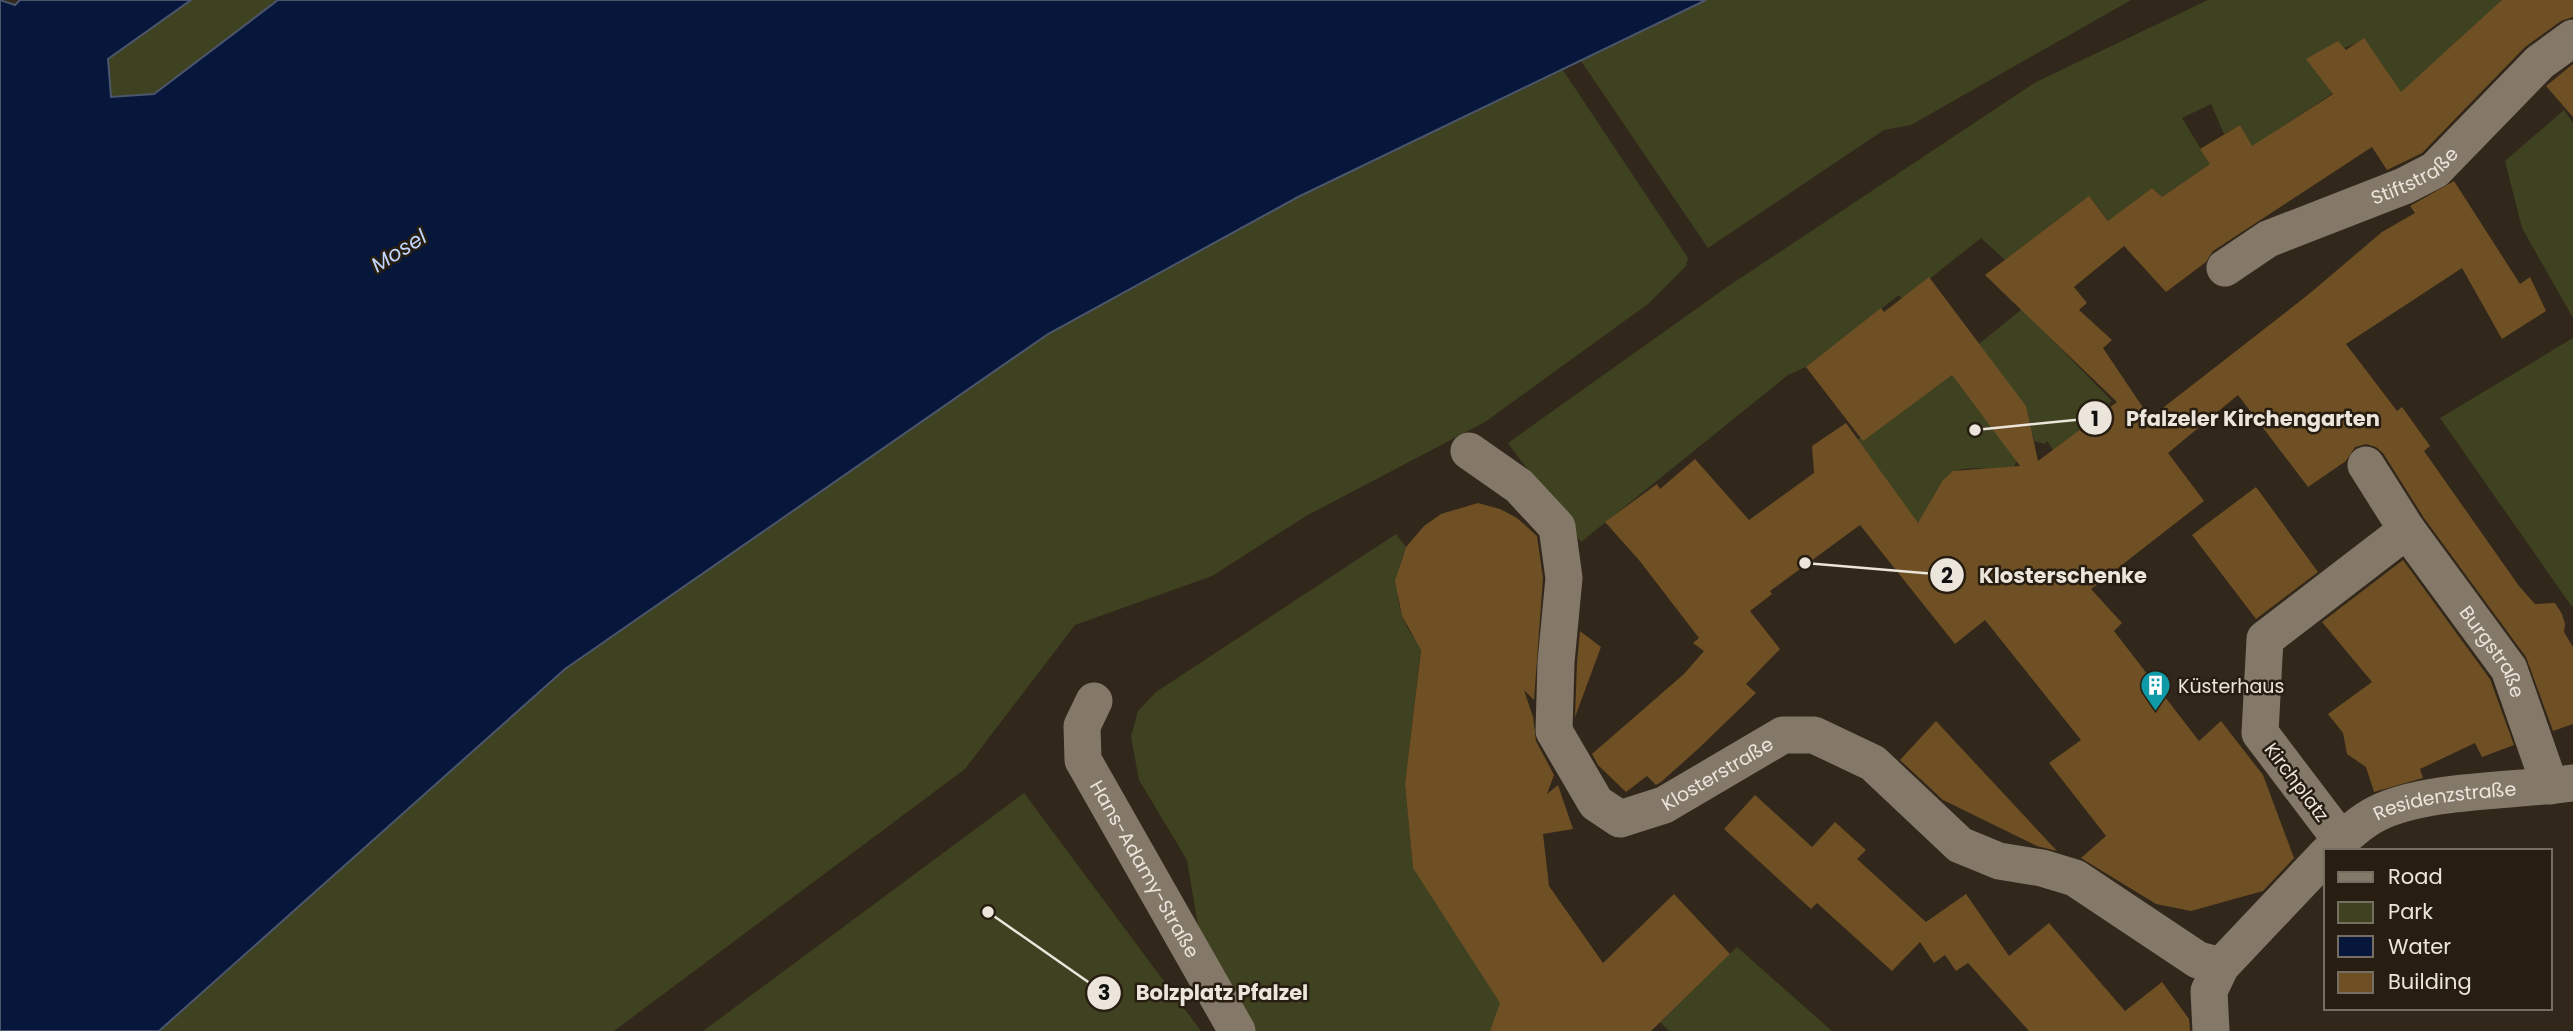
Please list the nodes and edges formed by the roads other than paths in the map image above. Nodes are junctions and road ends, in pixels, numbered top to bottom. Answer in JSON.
{"nodes":[{"id":1,"x":2573,"y":38,"type":"edge"},
{"id":2,"x":2225,"y":268,"type":"dead end"},
{"id":3,"x":1469,"y":451,"type":"dead end"},
{"id":4,"x":2366,"y":465,"type":"dead end"},
{"id":5,"x":2407,"y":530,"type":"junction"},
{"id":6,"x":1094,"y":701,"type":"dead end"},
{"id":7,"x":2561,"y":785,"type":"edge"},
{"id":8,"x":2333,"y":848,"type":"edge"},
{"id":9,"x":2324,"y":857,"type":"edge"},
{"id":10,"x":2221,"y":966,"type":"junction"},
{"id":11,"x":1237,"y":1031,"type":"edge"},
{"id":12,"x":2211,"y":1031,"type":"edge"}],
"edges":[{"from":1,"to":2,"type":"street","name":"Stiftstraße"},
{"from":3,"to":10,"type":"street","name":"Klosterstraße"},
{"from":4,"to":5,"type":"street","name":"Burgstraße"},
{"from":5,"to":7,"type":"street","name":"Burgstraße"},
{"from":5,"to":8,"type":"street","name":"Kirchplatz"},
{"from":6,"to":11,"type":"street","name":"Hans-Adamy-Straße"},
{"from":7,"to":8,"type":"street","name":"Residenzstraße"},
{"from":9,"to":10,"type":"street","name":"Residenzstraße"},
{"from":10,"to":12,"type":"street"}]}
